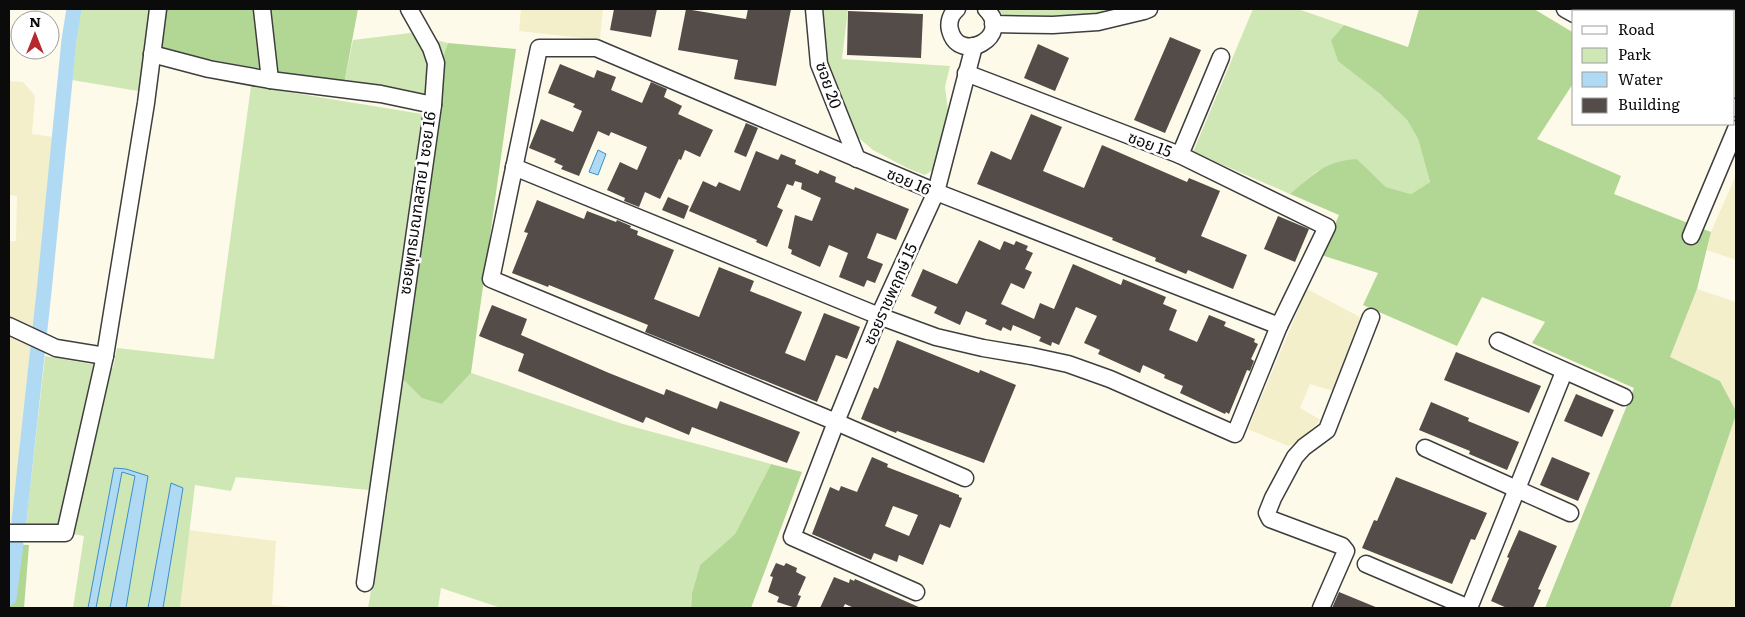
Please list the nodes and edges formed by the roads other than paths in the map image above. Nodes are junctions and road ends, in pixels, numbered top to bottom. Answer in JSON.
{"nodes":[{"id":1,"x":158,"y":9,"type":"edge"},
{"id":2,"x":262,"y":9,"type":"edge"},
{"id":3,"x":409,"y":9,"type":"edge"},
{"id":4,"x":814,"y":9,"type":"edge"},
{"id":5,"x":957,"y":9,"type":"edge"},
{"id":6,"x":986,"y":9,"type":"edge"},
{"id":7,"x":1146,"y":10,"type":"edge"},
{"id":8,"x":993,"y":24,"type":"junction"},
{"id":9,"x":974,"y":46,"type":"junction"},
{"id":10,"x":152,"y":54,"type":"junction"},
{"id":11,"x":1221,"y":57,"type":"dead end"},
{"id":12,"x":966,"y":73,"type":"junction"},
{"id":13,"x":270,"y":80,"type":"junction"},
{"id":14,"x":433,"y":105,"type":"junction"},
{"id":15,"x":1736,"y":129,"type":"edge"},
{"id":16,"x":1180,"y":155,"type":"junction"},
{"id":17,"x":858,"y":159,"type":"junction"},
{"id":18,"x":514,"y":167,"type":"junction"},
{"id":19,"x":936,"y":192,"type":"junction"},
{"id":20,"x":1691,"y":236,"type":"dead end"},
{"id":21,"x":879,"y":316,"type":"junction"},
{"id":22,"x":1371,"y":317,"type":"dead end"},
{"id":23,"x":9,"y":326,"type":"edge"},
{"id":24,"x":1279,"y":326,"type":"junction"},
{"id":25,"x":1498,"y":341,"type":"dead end"},
{"id":26,"x":105,"y":356,"type":"junction"},
{"id":27,"x":1564,"y":372,"type":"junction"},
{"id":28,"x":1624,"y":397,"type":"dead end"},
{"id":29,"x":836,"y":422,"type":"junction"},
{"id":30,"x":1425,"y":448,"type":"dead end"},
{"id":31,"x":966,"y":478,"type":"dead end"},
{"id":32,"x":1517,"y":488,"type":"junction"},
{"id":33,"x":1570,"y":513,"type":"dead end"},
{"id":34,"x":9,"y":533,"type":"edge"},
{"id":35,"x":1366,"y":564,"type":"dead end"},
{"id":36,"x":364,"y":583,"type":"dead end"},
{"id":37,"x":916,"y":592,"type":"dead end"},
{"id":38,"x":1321,"y":608,"type":"edge"},
{"id":39,"x":1469,"y":608,"type":"edge"}],
"edges":[{"from":1,"to":10,"type":"street"},
{"from":2,"to":13,"type":"street"},
{"from":3,"to":14,"type":"street"},
{"from":4,"to":17,"type":"street","name":"ซอย 20"},
{"from":5,"to":9,"type":"street"},
{"from":6,"to":8,"type":"street"},
{"from":7,"to":8,"type":"street"},
{"from":8,"to":9,"type":"street"},
{"from":9,"to":12,"type":"street","name":"ซอยราชพฤกษ์ 15"},
{"from":10,"to":13,"type":"street","name":"ซอยพุทธมณฑลสาย 1 ซอย 16"},
{"from":10,"to":26,"type":"street"},
{"from":11,"to":16,"type":"street"},
{"from":12,"to":16,"type":"street","name":"ซอย 15"},
{"from":12,"to":19,"type":"street","name":"ซอยราชพฤกษ์ 15"},
{"from":13,"to":14,"type":"street","name":"ซอยพุทธมณฑลสาย 1 ซอย 16"},
{"from":14,"to":36,"type":"street","name":"ซอยพุทธมณฑลสาย 1 ซอย 16"},
{"from":15,"to":20,"type":"street"},
{"from":16,"to":24,"type":"street","name":"ซอย 15"},
{"from":17,"to":18,"type":"street","name":"ซอย 16"},
{"from":17,"to":19,"type":"street","name":"ซอย 16"},
{"from":18,"to":21,"type":"street"},
{"from":18,"to":29,"type":"street"},
{"from":19,"to":21,"type":"street","name":"ซอยราชพฤกษ์ 15"},
{"from":19,"to":24,"type":"street","name":"ซอย 16"},
{"from":21,"to":24,"type":"street"},
{"from":21,"to":29,"type":"street","name":"ซอยราชพฤกษ์ 15"},
{"from":22,"to":38,"type":"street"},
{"from":23,"to":26,"type":"street"},
{"from":25,"to":27,"type":"street"},
{"from":26,"to":34,"type":"street"},
{"from":27,"to":28,"type":"street"},
{"from":27,"to":32,"type":"street"},
{"from":29,"to":31,"type":"street"},
{"from":29,"to":37,"type":"street","name":"ซอยราชพฤกษ์ 15"},
{"from":30,"to":32,"type":"street"},
{"from":32,"to":33,"type":"street"},
{"from":32,"to":39,"type":"street"},
{"from":35,"to":39,"type":"street"}]}
